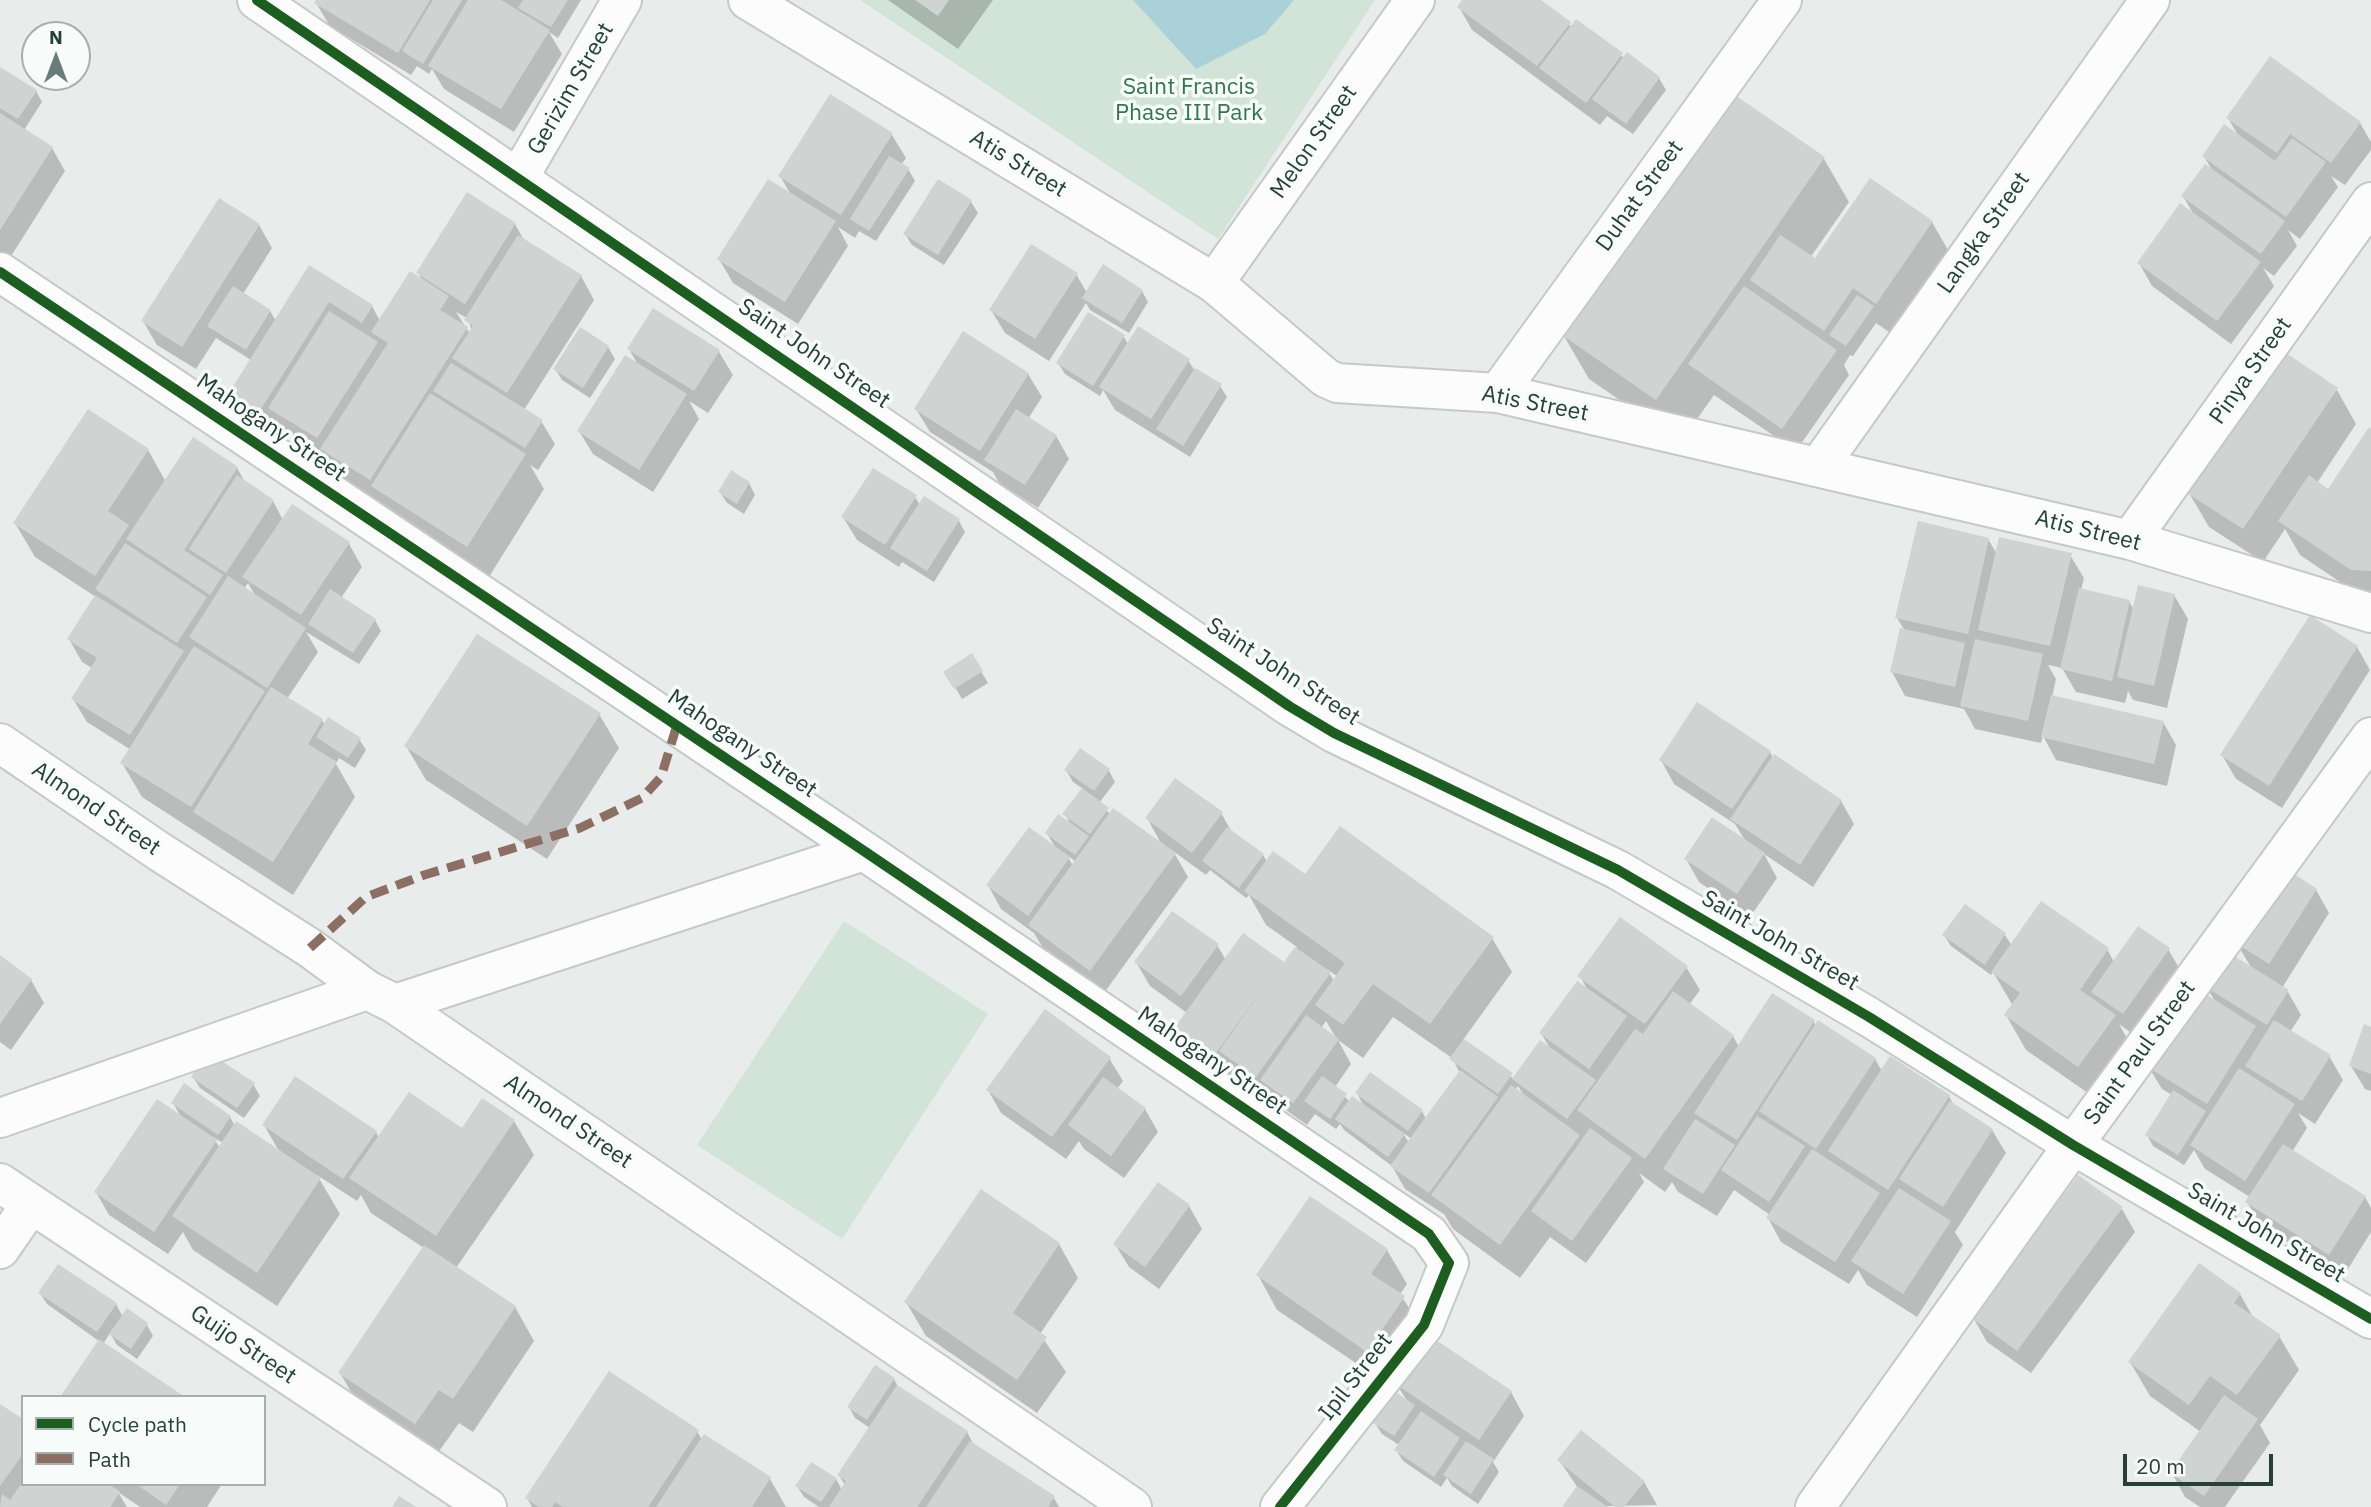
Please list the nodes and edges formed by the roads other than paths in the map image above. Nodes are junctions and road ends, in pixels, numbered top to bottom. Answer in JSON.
{"nodes":[{"id":1,"x":622,"y":0,"type":"edge"},
{"id":2,"x":748,"y":0,"type":"edge"},
{"id":3,"x":1415,"y":0,"type":"edge"},
{"id":4,"x":1783,"y":0,"type":"edge"},
{"id":5,"x":2150,"y":0,"type":"edge"},
{"id":6,"x":277,"y":6,"type":"edge"},
{"id":7,"x":519,"y":177,"type":"junction"},
{"id":8,"x":2371,"y":202,"type":"edge"},
{"id":9,"x":0,"y":272,"type":"edge"},
{"id":10,"x":1214,"y":283,"type":"junction"},
{"id":11,"x":1498,"y":393,"type":"junction"},
{"id":12,"x":1819,"y":466,"type":"junction"},
{"id":13,"x":2130,"y":540,"type":"junction"},
{"id":14,"x":2371,"y":614,"type":"edge"},
{"id":15,"x":2371,"y":737,"type":"edge"},
{"id":16,"x":0,"y":743,"type":"edge"},
{"id":17,"x":864,"y":850,"type":"junction"},
{"id":18,"x":381,"y":997,"type":"junction"},
{"id":19,"x":0,"y":1118,"type":"edge"},
{"id":20,"x":2073,"y":1144,"type":"junction"},
{"id":21,"x":0,"y":1183,"type":"edge"},
{"id":22,"x":31,"y":1204,"type":"junction"},
{"id":23,"x":0,"y":1249,"type":"edge"},
{"id":24,"x":1450,"y":1263,"type":"joint"},
{"id":25,"x":2371,"y":1319,"type":"edge"},
{"id":26,"x":487,"y":1507,"type":"edge"},
{"id":27,"x":1132,"y":1507,"type":"edge"},
{"id":28,"x":1280,"y":1507,"type":"edge"},
{"id":29,"x":1815,"y":1507,"type":"edge"}],
"edges":[{"from":1,"to":7,"type":"street","name":"Gerizim Street"},
{"from":2,"to":10,"type":"street","name":"Atis Street"},
{"from":3,"to":10,"type":"street","name":"Melon Street"},
{"from":4,"to":11,"type":"street","name":"Duhat Street"},
{"from":5,"to":12,"type":"street","name":"Langka Street"},
{"from":6,"to":7,"type":"street","name":"Saint John Street"},
{"from":7,"to":20,"type":"street","name":"Saint John Street"},
{"from":8,"to":13,"type":"street","name":"Pinya Street"},
{"from":9,"to":17,"type":"street","name":"Mahogany Street"},
{"from":10,"to":11,"type":"street","name":"Atis Street"},
{"from":11,"to":12,"type":"street","name":"Atis Street"},
{"from":12,"to":13,"type":"street","name":"Atis Street"},
{"from":13,"to":14,"type":"street","name":"Atis Street"},
{"from":15,"to":20,"type":"street","name":"Saint Paul Street"},
{"from":16,"to":18,"type":"street","name":"Almond Street"},
{"from":17,"to":18,"type":"street"},
{"from":17,"to":24,"type":"street","name":"Mahogany Street"},
{"from":18,"to":19,"type":"street"},
{"from":18,"to":27,"type":"street","name":"Almond Street"},
{"from":20,"to":25,"type":"street","name":"Saint John Street"},
{"from":20,"to":29,"type":"street","name":"Saint Paul Street"},
{"from":21,"to":22,"type":"street","name":"Guijo Street"},
{"from":22,"to":23,"type":"street"},
{"from":22,"to":26,"type":"street","name":"Guijo Street"},
{"from":24,"to":28,"type":"street","name":"Ipil Street"}]}
